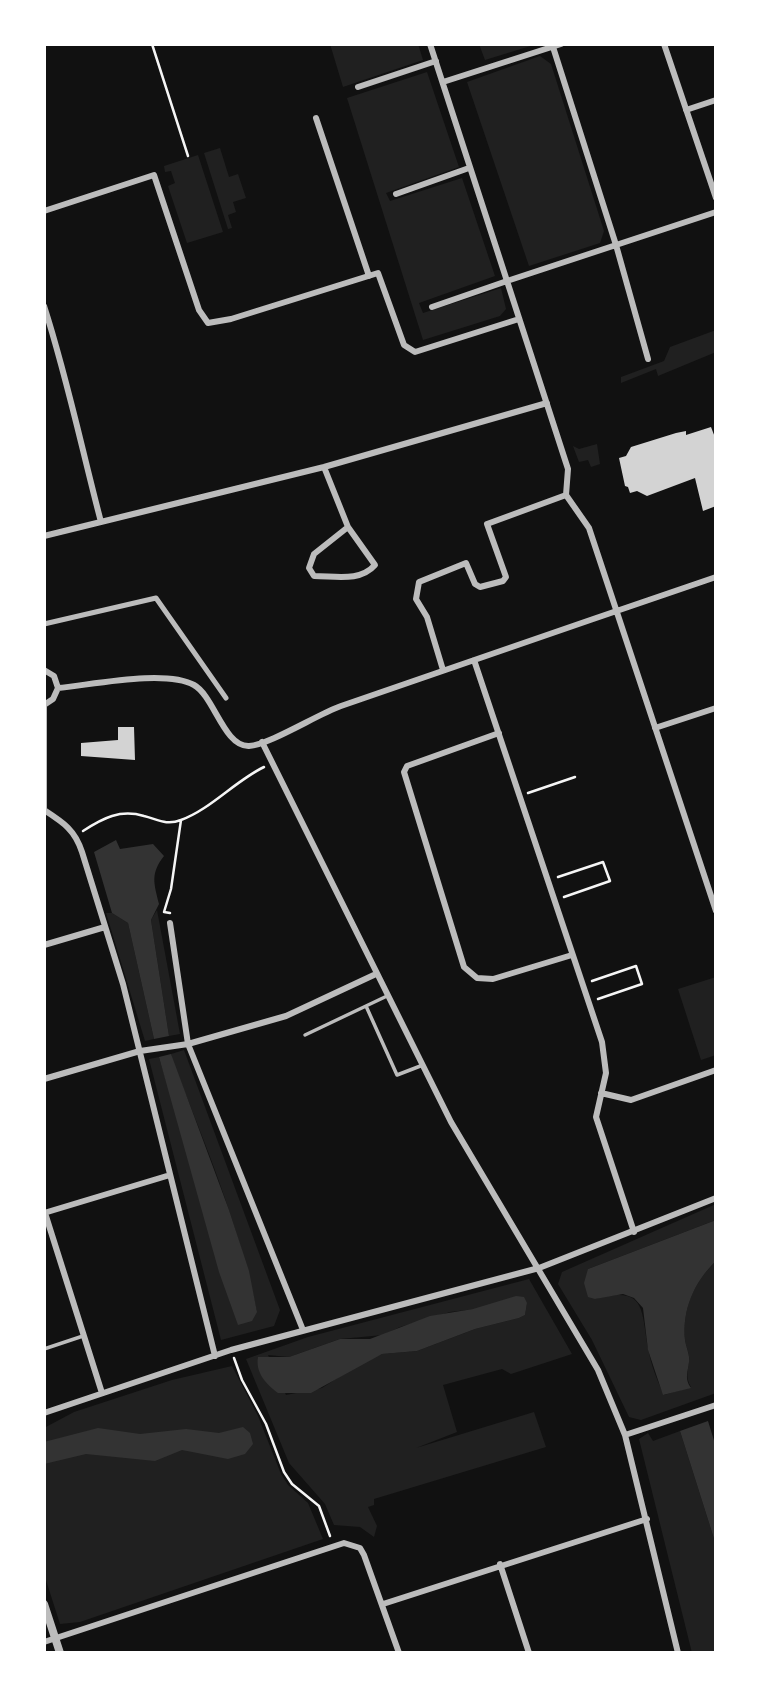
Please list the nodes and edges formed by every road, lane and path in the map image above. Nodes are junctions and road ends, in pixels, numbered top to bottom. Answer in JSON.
{"nodes":[{"id":1,"x":152,"y":44,"type":"edge"},
{"id":2,"x":430,"y":44,"type":"edge"},
{"id":3,"x":561,"y":44,"type":"edge"},
{"id":4,"x":664,"y":44,"type":"edge"},
{"id":5,"x":553,"y":45,"type":"edge"},
{"id":6,"x":436,"y":61,"type":"junction"},
{"id":7,"x":443,"y":82,"type":"junction"},
{"id":8,"x":358,"y":87,"type":"dead end"},
{"id":9,"x":716,"y":100,"type":"edge"},
{"id":10,"x":687,"y":110,"type":"junction"},
{"id":11,"x":316,"y":118,"type":"dead end"},
{"id":12,"x":188,"y":156,"type":"dead end"},
{"id":13,"x":469,"y":168,"type":"junction"},
{"id":14,"x":396,"y":194,"type":"dead end"},
{"id":15,"x":716,"y":198,"type":"edge"},
{"id":16,"x":44,"y":211,"type":"edge"},
{"id":17,"x":716,"y":212,"type":"edge"},
{"id":18,"x":616,"y":245,"type":"junction"},
{"id":19,"x":369,"y":276,"type":"junction"},
{"id":20,"x":507,"y":281,"type":"junction"},
{"id":21,"x":44,"y":306,"type":"edge"},
{"id":22,"x":432,"y":307,"type":"dead end"},
{"id":23,"x":519,"y":319,"type":"junction"},
{"id":24,"x":648,"y":359,"type":"dead end"},
{"id":25,"x":547,"y":403,"type":"junction"},
{"id":26,"x":324,"y":467,"type":"junction"},
{"id":27,"x":566,"y":495,"type":"junction"},
{"id":28,"x":101,"y":523,"type":"junction"},
{"id":29,"x":348,"y":527,"type":"junction"},
{"id":30,"x":44,"y":536,"type":"edge"},
{"id":31,"x":716,"y":577,"type":"edge"},
{"id":32,"x":617,"y":611,"type":"junction"},
{"id":33,"x":44,"y":624,"type":"edge"},
{"id":34,"x":474,"y":660,"type":"junction"},
{"id":35,"x":44,"y":670,"type":"edge"},
{"id":36,"x":443,"y":670,"type":"junction"},
{"id":37,"x":58,"y":688,"type":"junction"},
{"id":38,"x":226,"y":698,"type":"dead end"},
{"id":39,"x":44,"y":705,"type":"edge"},
{"id":40,"x":716,"y":708,"type":"edge"},
{"id":41,"x":44,"y":719,"type":"edge"},
{"id":42,"x":655,"y":728,"type":"junction"},
{"id":43,"x":499,"y":733,"type":"junction"},
{"id":44,"x":262,"y":742,"type":"junction"},
{"id":45,"x":273,"y":763,"type":"junction"},
{"id":46,"x":575,"y":777,"type":"dead end"},
{"id":47,"x":519,"y":796,"type":"junction"},
{"id":48,"x":44,"y":800,"type":"edge"},
{"id":49,"x":44,"y":811,"type":"edge"},
{"id":50,"x":181,"y":820,"type":"junction"},
{"id":51,"x":76,"y":835,"type":"junction"},
{"id":52,"x":547,"y":881,"type":"junction"},
{"id":53,"x":554,"y":900,"type":"junction"},
{"id":54,"x":716,"y":911,"type":"edge"},
{"id":55,"x":170,"y":923,"type":"joint"},
{"id":56,"x":105,"y":927,"type":"junction"},
{"id":57,"x":44,"y":945,"type":"edge"},
{"id":58,"x":572,"y":955,"type":"junction"},
{"id":59,"x":376,"y":974,"type":"junction"},
{"id":60,"x":582,"y":985,"type":"junction"},
{"id":61,"x":387,"y":996,"type":"junction"},
{"id":62,"x":588,"y":1002,"type":"junction"},
{"id":63,"x":366,"y":1006,"type":"junction"},
{"id":64,"x":305,"y":1035,"type":"dead end"},
{"id":65,"x":188,"y":1044,"type":"junction"},
{"id":66,"x":140,"y":1051,"type":"junction"},
{"id":67,"x":423,"y":1065,"type":"junction"},
{"id":68,"x":716,"y":1070,"type":"edge"},
{"id":69,"x":44,"y":1079,"type":"edge"},
{"id":70,"x":601,"y":1093,"type":"junction"},
{"id":71,"x":170,"y":1175,"type":"junction"},
{"id":72,"x":716,"y":1198,"type":"edge"},
{"id":73,"x":44,"y":1213,"type":"edge"},
{"id":74,"x":634,"y":1232,"type":"junction"},
{"id":75,"x":539,"y":1269,"type":"junction"},
{"id":76,"x":303,"y":1330,"type":"junction"},
{"id":77,"x":83,"y":1336,"type":"junction"},
{"id":78,"x":44,"y":1349,"type":"edge"},
{"id":79,"x":231,"y":1350,"type":"junction"},
{"id":80,"x":215,"y":1356,"type":"junction"},
{"id":81,"x":102,"y":1393,"type":"junction"},
{"id":82,"x":716,"y":1405,"type":"edge"},
{"id":83,"x":44,"y":1413,"type":"edge"},
{"id":84,"x":625,"y":1435,"type":"junction"},
{"id":85,"x":647,"y":1519,"type":"junction"},
{"id":86,"x":334,"y":1546,"type":"junction"},
{"id":87,"x":500,"y":1564,"type":"junction"},
{"id":88,"x":44,"y":1604,"type":"edge"},
{"id":89,"x":383,"y":1604,"type":"junction"},
{"id":90,"x":55,"y":1638,"type":"junction"},
{"id":91,"x":44,"y":1642,"type":"edge"},
{"id":92,"x":60,"y":1653,"type":"edge"},
{"id":93,"x":398,"y":1653,"type":"edge"},
{"id":94,"x":529,"y":1653,"type":"edge"},
{"id":95,"x":678,"y":1653,"type":"edge"}],
"edges":[{"from":1,"to":12,"type":"path"},
{"from":2,"to":6,"type":"street"},
{"from":3,"to":5,"type":"street"},
{"from":4,"to":10,"type":"street"},
{"from":5,"to":7,"type":"street"},
{"from":5,"to":18,"type":"street"},
{"from":6,"to":7,"type":"street"},
{"from":6,"to":8,"type":"street"},
{"from":7,"to":13,"type":"street"},
{"from":9,"to":10,"type":"street"},
{"from":10,"to":15,"type":"street"},
{"from":11,"to":19,"type":"street"},
{"from":13,"to":14,"type":"street"},
{"from":13,"to":20,"type":"street"},
{"from":16,"to":19,"type":"street"},
{"from":17,"to":18,"type":"street"},
{"from":18,"to":20,"type":"street"},
{"from":18,"to":24,"type":"street"},
{"from":19,"to":23,"type":"street"},
{"from":20,"to":22,"type":"street"},
{"from":20,"to":23,"type":"street"},
{"from":21,"to":28,"type":"street"},
{"from":23,"to":25,"type":"street"},
{"from":25,"to":26,"type":"street"},
{"from":25,"to":27,"type":"street"},
{"from":26,"to":28,"type":"street"},
{"from":26,"to":29,"type":"street"},
{"from":27,"to":32,"type":"street"},
{"from":27,"to":36,"type":"street"},
{"from":28,"to":30,"type":"street"},
{"from":29,"to":29,"type":"street"},
{"from":31,"to":32,"type":"street"},
{"from":32,"to":34,"type":"street"},
{"from":32,"to":42,"type":"street"},
{"from":33,"to":38,"type":"street"},
{"from":34,"to":36,"type":"street"},
{"from":34,"to":43,"type":"street"},
{"from":35,"to":37,"type":"street"},
{"from":36,"to":44,"type":"street"},
{"from":37,"to":39,"type":"street"},
{"from":37,"to":44,"type":"street"},
{"from":39,"to":41,"type":"street"},
{"from":40,"to":42,"type":"street"},
{"from":41,"to":48,"type":"street"},
{"from":42,"to":54,"type":"street"},
{"from":43,"to":47,"type":"street"},
{"from":43,"to":58,"type":"street"},
{"from":44,"to":45,"type":"street"},
{"from":45,"to":50,"type":"path"},
{"from":45,"to":59,"type":"street"},
{"from":46,"to":47,"type":"path"},
{"from":47,"to":52,"type":"street"},
{"from":48,"to":49,"type":"street"},
{"from":49,"to":51,"type":"street"},
{"from":50,"to":51,"type":"path"},
{"from":50,"to":55,"type":"path"},
{"from":51,"to":56,"type":"street"},
{"from":52,"to":53,"type":"street"},
{"from":52,"to":53,"type":"path"},
{"from":53,"to":58,"type":"street"},
{"from":55,"to":65,"type":"street"},
{"from":56,"to":57,"type":"street"},
{"from":56,"to":66,"type":"street"},
{"from":58,"to":60,"type":"street"},
{"from":59,"to":61,"type":"street"},
{"from":59,"to":65,"type":"street"},
{"from":60,"to":62,"type":"street"},
{"from":60,"to":62,"type":"path"},
{"from":61,"to":63,"type":"lane"},
{"from":61,"to":67,"type":"street"},
{"from":62,"to":70,"type":"street"},
{"from":63,"to":64,"type":"lane"},
{"from":63,"to":67,"type":"lane"},
{"from":65,"to":66,"type":"street"},
{"from":65,"to":76,"type":"street"},
{"from":66,"to":69,"type":"street"},
{"from":66,"to":71,"type":"street"},
{"from":67,"to":75,"type":"street"},
{"from":68,"to":70,"type":"street"},
{"from":70,"to":74,"type":"street"},
{"from":71,"to":73,"type":"street"},
{"from":71,"to":80,"type":"street"},
{"from":72,"to":74,"type":"street"},
{"from":73,"to":77,"type":"street"},
{"from":74,"to":75,"type":"street"},
{"from":75,"to":76,"type":"street"},
{"from":75,"to":84,"type":"street"},
{"from":76,"to":79,"type":"street"},
{"from":77,"to":78,"type":"lane"},
{"from":77,"to":81,"type":"street"},
{"from":79,"to":80,"type":"street"},
{"from":79,"to":86,"type":"path"},
{"from":80,"to":81,"type":"street"},
{"from":81,"to":83,"type":"street"},
{"from":82,"to":84,"type":"street"},
{"from":84,"to":85,"type":"street"},
{"from":85,"to":87,"type":"street"},
{"from":85,"to":95,"type":"street"},
{"from":86,"to":89,"type":"street"},
{"from":86,"to":90,"type":"street"},
{"from":87,"to":89,"type":"street"},
{"from":87,"to":94,"type":"street"},
{"from":88,"to":90,"type":"street"},
{"from":89,"to":93,"type":"street"},
{"from":90,"to":91,"type":"street"},
{"from":90,"to":92,"type":"street"}]}
